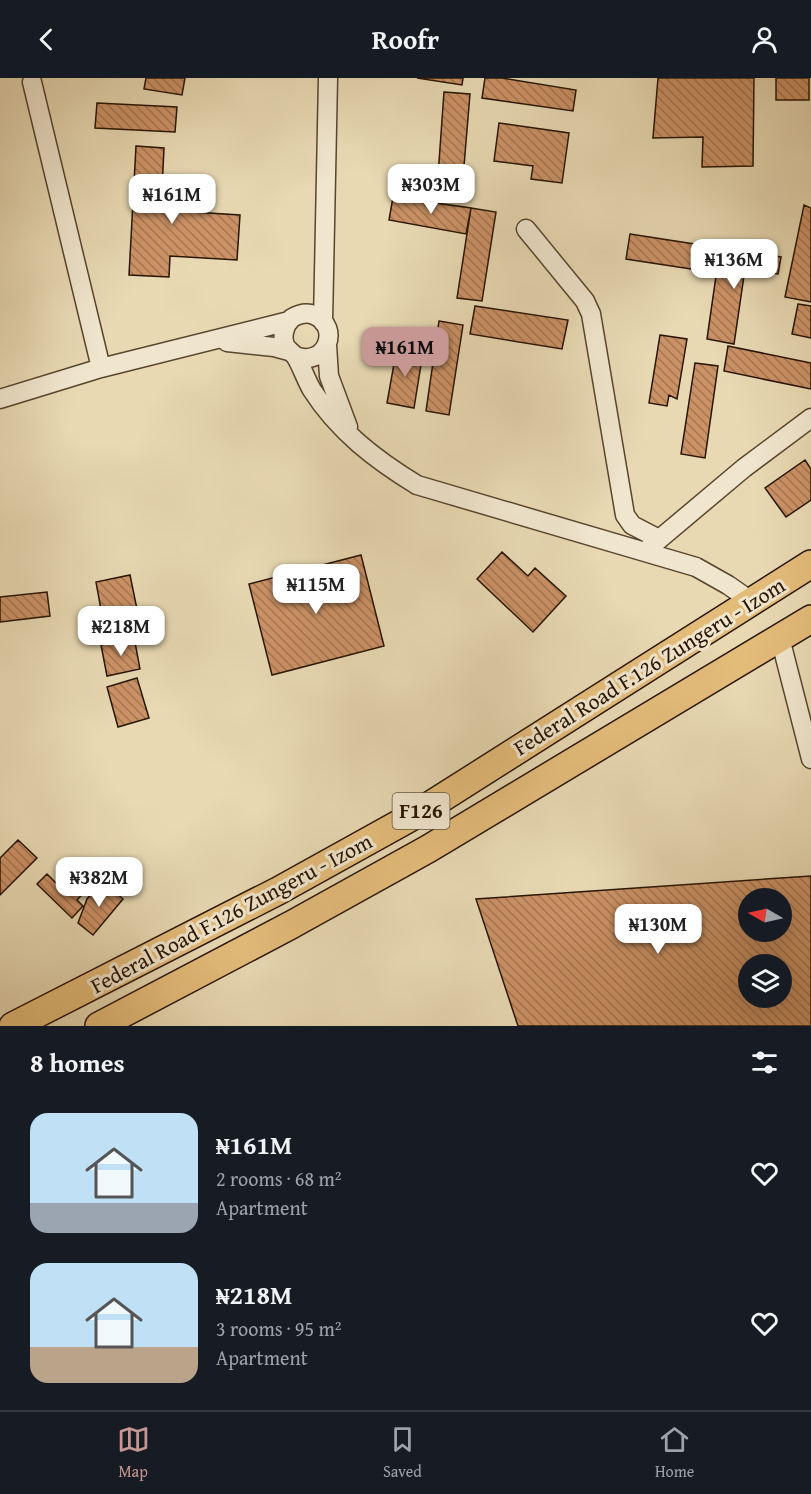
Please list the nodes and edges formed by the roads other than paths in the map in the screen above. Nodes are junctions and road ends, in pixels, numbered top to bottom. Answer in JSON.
{"nodes":[{"id":1,"x":328,"y":78,"type":"edge"},
{"id":2,"x":32,"y":81,"type":"dead end"},
{"id":3,"x":526,"y":229,"type":"dead end"},
{"id":4,"x":326,"y":256,"type":"junction"},
{"id":5,"x":295,"y":318,"type":"junction"},
{"id":6,"x":323,"y":322,"type":"junction"},
{"id":7,"x":214,"y":341,"type":"junction"},
{"id":8,"x":327,"y":345,"type":"junction"},
{"id":9,"x":292,"y":354,"type":"junction"},
{"id":10,"x":101,"y":368,"type":"junction"},
{"id":11,"x":0,"y":399,"type":"edge"},
{"id":12,"x":811,"y":417,"type":"edge"},
{"id":13,"x":354,"y":440,"type":"junction"},
{"id":14,"x":659,"y":539,"type":"junction"},
{"id":15,"x":644,"y":552,"type":"junction"},
{"id":16,"x":811,"y":564,"type":"edge"},
{"id":17,"x":751,"y":601,"type":"junction"},
{"id":18,"x":811,"y":619,"type":"edge"},
{"id":19,"x":780,"y":638,"type":"junction"},
{"id":20,"x":811,"y":759,"type":"edge"},
{"id":21,"x":13,"y":1026,"type":"edge"},
{"id":22,"x":99,"y":1026,"type":"edge"}],
"edges":[{"from":1,"to":4,"type":"street"},
{"from":2,"to":10,"type":"street"},
{"from":3,"to":14,"type":"street"},
{"from":4,"to":5,"type":"street"},
{"from":4,"to":6,"type":"street"},
{"from":5,"to":6,"type":"street"},
{"from":5,"to":7,"type":"street"},
{"from":5,"to":9,"type":"street"},
{"from":6,"to":8,"type":"street"},
{"from":7,"to":9,"type":"street"},
{"from":7,"to":10,"type":"street"},
{"from":8,"to":9,"type":"street"},
{"from":8,"to":13,"type":"street"},
{"from":9,"to":13,"type":"street"},
{"from":10,"to":11,"type":"street"},
{"from":12,"to":14,"type":"street"},
{"from":13,"to":15,"type":"street"},
{"from":14,"to":15,"type":"street"},
{"from":15,"to":17,"type":"street"},
{"from":16,"to":17,"type":"main road","name":"Federal Road F.126 Zungeru - Izom","number":"F126"},
{"from":17,"to":21,"type":"main road","name":"Federal Road F.126 Zungeru - Izom","number":"F126"},
{"from":18,"to":19,"type":"main road","name":"Federal Road F.126 Zungeru - Izom","number":"F126"},
{"from":19,"to":20,"type":"street"},
{"from":19,"to":22,"type":"main road","name":"Federal Road F.126 Zungeru - Izom","number":"F126"}]}
